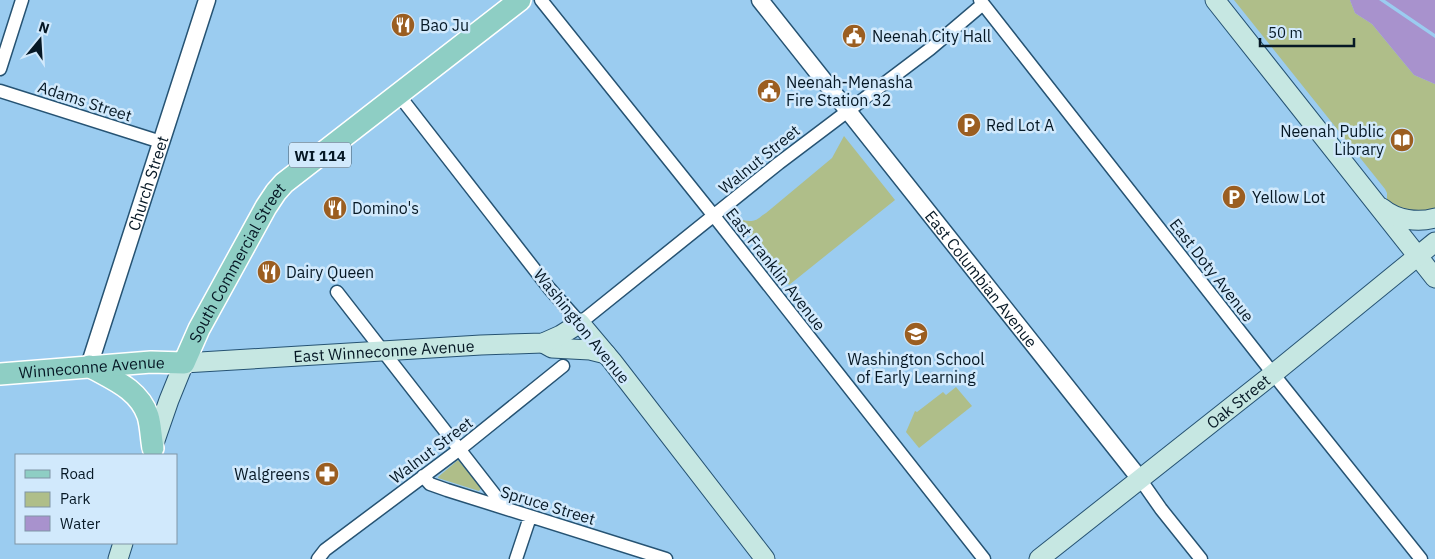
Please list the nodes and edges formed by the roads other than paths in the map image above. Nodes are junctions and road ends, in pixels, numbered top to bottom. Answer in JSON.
{"nodes":[{"id":1,"x":22,"y":0,"type":"edge"},
{"id":2,"x":207,"y":0,"type":"edge"},
{"id":3,"x":520,"y":0,"type":"edge"},
{"id":4,"x":541,"y":0,"type":"edge"},
{"id":5,"x":760,"y":0,"type":"edge"},
{"id":6,"x":1215,"y":0,"type":"edge"},
{"id":7,"x":981,"y":2,"type":"edge"},
{"id":8,"x":0,"y":69,"type":"edge"},
{"id":9,"x":0,"y":91,"type":"edge"},
{"id":10,"x":398,"y":94,"type":"junction"},
{"id":11,"x":848,"y":110,"type":"junction"},
{"id":12,"x":161,"y":142,"type":"junction"},
{"id":13,"x":1375,"y":202,"type":"junction"},
{"id":14,"x":714,"y":216,"type":"junction"},
{"id":15,"x":1435,"y":218,"type":"edge"},
{"id":16,"x":1435,"y":242,"type":"edge"},
{"id":17,"x":1417,"y":256,"type":"junction"},
{"id":18,"x":1435,"y":278,"type":"edge"},
{"id":19,"x":337,"y":292,"type":"dead end"},
{"id":20,"x":580,"y":322,"type":"junction"},
{"id":21,"x":543,"y":342,"type":"junction"},
{"id":22,"x":383,"y":351,"type":"junction"},
{"id":23,"x":606,"y":354,"type":"junction"},
{"id":24,"x":184,"y":363,"type":"junction"},
{"id":25,"x":89,"y":366,"type":"junction"},
{"id":26,"x":563,"y":366,"type":"dead end"},
{"id":27,"x":0,"y":374,"type":"edge"},
{"id":28,"x":1273,"y":374,"type":"junction"},
{"id":29,"x":460,"y":449,"type":"junction"},
{"id":30,"x":152,"y":452,"type":"edge"},
{"id":31,"x":423,"y":476,"type":"junction"},
{"id":32,"x":1140,"y":479,"type":"junction"},
{"id":33,"x":505,"y":508,"type":"junction"},
{"id":34,"x":530,"y":517,"type":"junction"},
{"id":35,"x":123,"y":544,"type":"edge"},
{"id":36,"x":118,"y":559,"type":"edge"},
{"id":37,"x":318,"y":559,"type":"edge"},
{"id":38,"x":516,"y":559,"type":"edge"},
{"id":39,"x":666,"y":559,"type":"edge"},
{"id":40,"x":765,"y":559,"type":"edge"},
{"id":41,"x":984,"y":559,"type":"edge"},
{"id":42,"x":1040,"y":559,"type":"edge"},
{"id":43,"x":1201,"y":559,"type":"edge"},
{"id":44,"x":1421,"y":559,"type":"edge"}],
"edges":[{"from":1,"to":8,"type":"street"},
{"from":2,"to":12,"type":"street","name":"Church Street"},
{"from":3,"to":10,"type":"main road","name":"South Commercial Street","number":"WI 114"},
{"from":4,"to":14,"type":"street","name":"East Franklin Avenue"},
{"from":5,"to":11,"type":"street","name":"East Columbian Avenue"},
{"from":6,"to":13,"type":"main road"},
{"from":7,"to":11,"type":"street","name":"Walnut Street"},
{"from":7,"to":28,"type":"street","name":"East Doty Avenue"},
{"from":9,"to":12,"type":"street","name":"Adams Street"},
{"from":10,"to":20,"type":"street","name":"Washington Avenue"},
{"from":10,"to":24,"type":"main road","name":"South Commercial Street","number":"WI 114"},
{"from":11,"to":14,"type":"street","name":"Walnut Street"},
{"from":11,"to":32,"type":"street","name":"East Columbian Avenue"},
{"from":12,"to":25,"type":"street","name":"Church Street"},
{"from":13,"to":15,"type":"main road"},
{"from":13,"to":17,"type":"main road"},
{"from":14,"to":20,"type":"street","name":"Walnut Street"},
{"from":14,"to":41,"type":"street","name":"East Franklin Avenue"},
{"from":16,"to":17,"type":"main road","name":"Oak Street"},
{"from":17,"to":18,"type":"main road"},
{"from":17,"to":28,"type":"main road","name":"Oak Street"},
{"from":19,"to":22,"type":"street"},
{"from":20,"to":21,"type":"main road","name":"East Winneconne Avenue"},
{"from":20,"to":23,"type":"main road","name":"Washington Avenue"},
{"from":21,"to":22,"type":"main road","name":"East Winneconne Avenue"},
{"from":21,"to":23,"type":"main road"},
{"from":22,"to":24,"type":"main road","name":"East Winneconne Avenue"},
{"from":22,"to":29,"type":"street"},
{"from":23,"to":40,"type":"main road","name":"Washington Avenue"},
{"from":24,"to":25,"type":"main road","name":"Winneconne Avenue"},
{"from":24,"to":30,"type":"main road","name":"South Commercial Street"},
{"from":25,"to":27,"type":"main road","name":"Winneconne Avenue"},
{"from":25,"to":30,"type":"main road"},
{"from":26,"to":29,"type":"street","name":"Walnut Street"},
{"from":28,"to":32,"type":"main road","name":"Oak Street"},
{"from":28,"to":44,"type":"street","name":"East Doty Avenue"},
{"from":29,"to":31,"type":"street","name":"Walnut Street"},
{"from":29,"to":33,"type":"street"},
{"from":31,"to":33,"type":"street","name":"Spruce Street"},
{"from":31,"to":37,"type":"street","name":"Walnut Street"},
{"from":32,"to":42,"type":"main road","name":"Oak Street"},
{"from":32,"to":43,"type":"street","name":"East Columbian Avenue"},
{"from":33,"to":34,"type":"street","name":"Spruce Street"},
{"from":34,"to":38,"type":"street"},
{"from":34,"to":39,"type":"street","name":"Spruce Street"},
{"from":35,"to":36,"type":"main road"}]}
